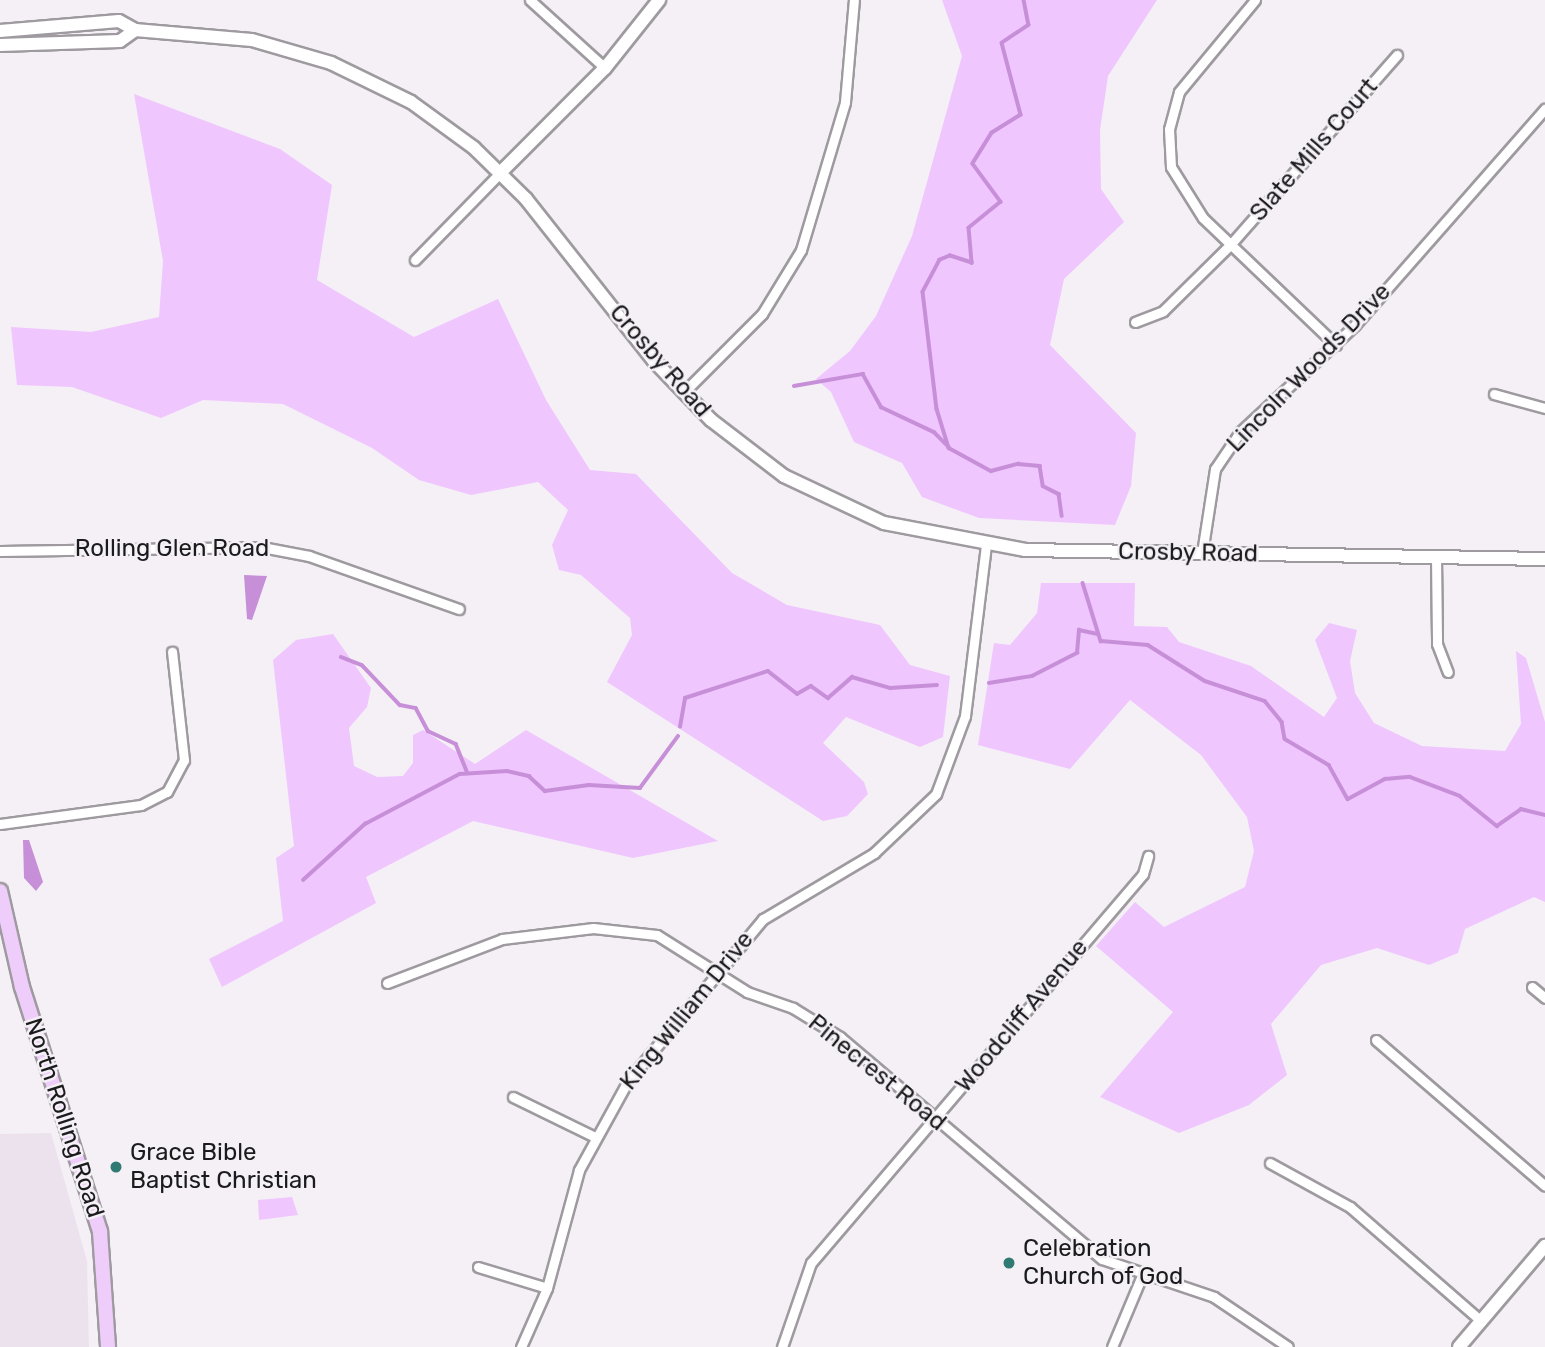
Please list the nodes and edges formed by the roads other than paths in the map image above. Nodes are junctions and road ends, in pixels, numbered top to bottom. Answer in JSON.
{"nodes":[{"id":1,"x":530,"y":0,"type":"edge"},
{"id":2,"x":659,"y":0,"type":"edge"},
{"id":3,"x":854,"y":0,"type":"edge"},
{"id":4,"x":1255,"y":0,"type":"edge"},
{"id":5,"x":0,"y":30,"type":"edge"},
{"id":6,"x":135,"y":30,"type":"junction"},
{"id":7,"x":0,"y":45,"type":"edge"},
{"id":8,"x":1398,"y":55,"type":"dead end"},
{"id":9,"x":605,"y":68,"type":"junction"},
{"id":10,"x":1544,"y":111,"type":"edge"},
{"id":11,"x":501,"y":172,"type":"junction"},
{"id":12,"x":1230,"y":245,"type":"junction"},
{"id":13,"x":415,"y":260,"type":"dead end"},
{"id":14,"x":1135,"y":323,"type":"dead end"},
{"id":15,"x":1336,"y":345,"type":"junction"},
{"id":16,"x":683,"y":393,"type":"junction"},
{"id":17,"x":1494,"y":394,"type":"dead end"},
{"id":18,"x":1545,"y":408,"type":"edge"},
{"id":19,"x":986,"y":547,"type":"junction"},
{"id":20,"x":0,"y":551,"type":"edge"},
{"id":21,"x":1202,"y":553,"type":"junction"},
{"id":22,"x":1436,"y":557,"type":"junction"},
{"id":23,"x":1545,"y":559,"type":"edge"},
{"id":24,"x":459,"y":610,"type":"dead end"},
{"id":25,"x":172,"y":652,"type":"dead end"},
{"id":26,"x":1448,"y":672,"type":"dead end"},
{"id":27,"x":0,"y":824,"type":"edge"},
{"id":28,"x":1148,"y":856,"type":"dead end"},
{"id":29,"x":0,"y":891,"type":"edge"},
{"id":30,"x":715,"y":970,"type":"junction"},
{"id":31,"x":387,"y":984,"type":"dead end"},
{"id":32,"x":1532,"y":987,"type":"dead end"},
{"id":33,"x":1545,"y":998,"type":"edge"},
{"id":34,"x":1376,"y":1041,"type":"dead end"},
{"id":35,"x":513,"y":1097,"type":"dead end"},
{"id":36,"x":935,"y":1119,"type":"junction"},
{"id":37,"x":593,"y":1136,"type":"junction"},
{"id":38,"x":1270,"y":1163,"type":"dead end"},
{"id":39,"x":1545,"y":1186,"type":"edge"},
{"id":40,"x":1545,"y":1246,"type":"edge"},
{"id":41,"x":478,"y":1266,"type":"dead end"},
{"id":42,"x":1141,"y":1278,"type":"junction"},
{"id":43,"x":547,"y":1288,"type":"junction"},
{"id":44,"x":1481,"y":1321,"type":"junction"},
{"id":45,"x":108,"y":1347,"type":"edge"},
{"id":46,"x":521,"y":1347,"type":"edge"},
{"id":47,"x":782,"y":1347,"type":"edge"},
{"id":48,"x":1112,"y":1347,"type":"edge"},
{"id":49,"x":1288,"y":1347,"type":"edge"},
{"id":50,"x":1459,"y":1347,"type":"edge"}],
"edges":[{"from":1,"to":9,"type":"street"},
{"from":2,"to":9,"type":"street"},
{"from":3,"to":16,"type":"street"},
{"from":4,"to":12,"type":"street"},
{"from":5,"to":6,"type":"street","name":"Crosby Road"},
{"from":6,"to":7,"type":"street","name":"Crosby Road"},
{"from":6,"to":11,"type":"street","name":"Crosby Road"},
{"from":8,"to":12,"type":"street","name":"Slate Mills Court"},
{"from":9,"to":11,"type":"street"},
{"from":10,"to":15,"type":"street","name":"Lincoln Woods Drive"},
{"from":11,"to":13,"type":"street"},
{"from":11,"to":16,"type":"street","name":"Crosby Road"},
{"from":12,"to":14,"type":"street","name":"Slate Mills Court"},
{"from":12,"to":15,"type":"street"},
{"from":15,"to":21,"type":"street","name":"Lincoln Woods Drive"},
{"from":16,"to":19,"type":"street","name":"Crosby Road"},
{"from":17,"to":18,"type":"street"},
{"from":19,"to":21,"type":"street","name":"Crosby Road"},
{"from":19,"to":30,"type":"street","name":"King William Drive"},
{"from":20,"to":24,"type":"street","name":"Rolling Glen Road"},
{"from":21,"to":22,"type":"street","name":"Crosby Road"},
{"from":22,"to":23,"type":"street","name":"Crosby Road"},
{"from":22,"to":26,"type":"street"},
{"from":25,"to":27,"type":"street"},
{"from":28,"to":36,"type":"street","name":"Woodcliff Avenue"},
{"from":29,"to":45,"type":"main road","name":"North Rolling Road"},
{"from":30,"to":31,"type":"street","name":"Pinecrest Road"},
{"from":30,"to":36,"type":"street","name":"Pinecrest Road"},
{"from":30,"to":37,"type":"street","name":"King William Drive"},
{"from":32,"to":33,"type":"street"},
{"from":34,"to":39,"type":"street"},
{"from":35,"to":37,"type":"street"},
{"from":36,"to":42,"type":"street","name":"Pinecrest Road"},
{"from":36,"to":47,"type":"street","name":"Woodcliff Avenue"},
{"from":37,"to":43,"type":"street","name":"King William Drive"},
{"from":38,"to":44,"type":"street"},
{"from":40,"to":44,"type":"street"},
{"from":41,"to":43,"type":"street"},
{"from":42,"to":48,"type":"street"},
{"from":42,"to":49,"type":"street","name":"Pinecrest Road"},
{"from":43,"to":46,"type":"street","name":"King William Drive"},
{"from":44,"to":50,"type":"street"}]}
